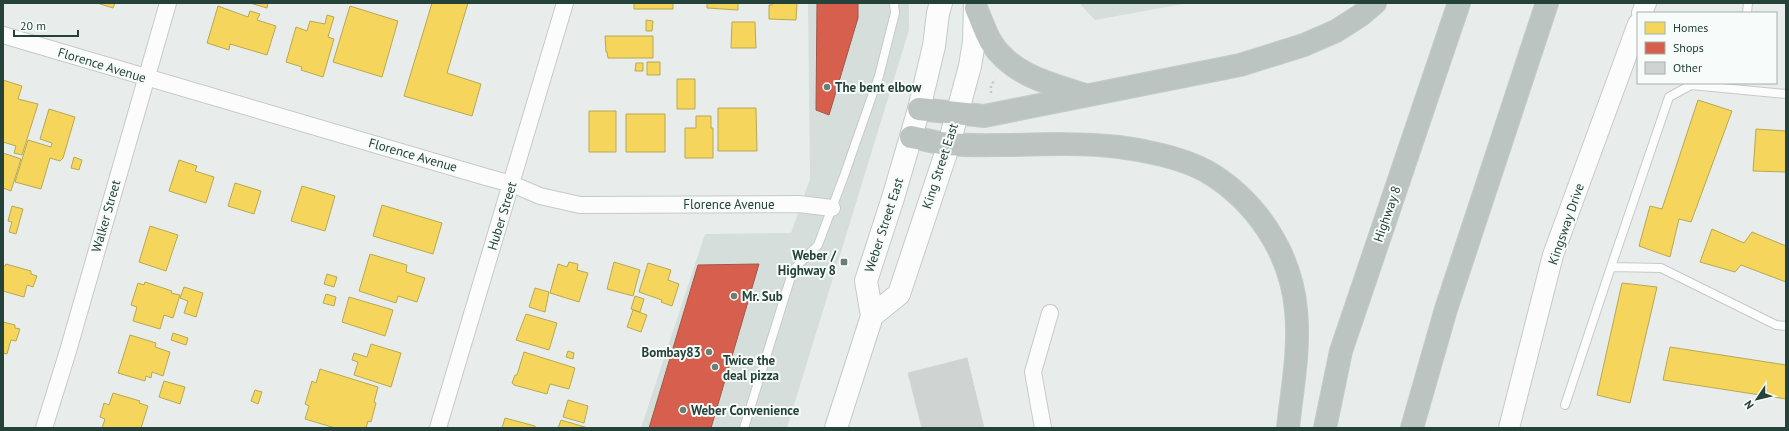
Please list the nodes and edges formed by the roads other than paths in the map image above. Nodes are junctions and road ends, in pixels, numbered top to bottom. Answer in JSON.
{"nodes":[{"id":1,"x":168,"y":3,"type":"edge"},
{"id":2,"x":565,"y":3,"type":"edge"},
{"id":3,"x":894,"y":3,"type":"edge"},
{"id":4,"x":941,"y":3,"type":"edge"},
{"id":5,"x":1375,"y":3,"type":"edge"},
{"id":6,"x":1459,"y":3,"type":"edge"},
{"id":7,"x":1547,"y":3,"type":"edge"},
{"id":8,"x":975,"y":5,"type":"edge"},
{"id":9,"x":1637,"y":27,"type":"edge"},
{"id":10,"x":3,"y":35,"type":"edge"},
{"id":11,"x":145,"y":78,"type":"junction"},
{"id":12,"x":1786,"y":94,"type":"edge"},
{"id":13,"x":1086,"y":95,"type":"junction"},
{"id":14,"x":918,"y":109,"type":"junction"},
{"id":15,"x":957,"y":113,"type":"junction"},
{"id":16,"x":911,"y":137,"type":"junction"},
{"id":17,"x":948,"y":144,"type":"junction"},
{"id":18,"x":512,"y":184,"type":"junction"},
{"id":19,"x":832,"y":208,"type":"junction"},
{"id":20,"x":1611,"y":267,"type":"junction"},
{"id":21,"x":1050,"y":313,"type":"dead end"},
{"id":22,"x":872,"y":316,"type":"junction"},
{"id":23,"x":1786,"y":326,"type":"edge"},
{"id":24,"x":1565,"y":405,"type":"dead end"},
{"id":25,"x":44,"y":428,"type":"edge"},
{"id":26,"x":438,"y":428,"type":"edge"},
{"id":27,"x":744,"y":428,"type":"edge"},
{"id":28,"x":836,"y":428,"type":"edge"},
{"id":29,"x":1044,"y":428,"type":"edge"},
{"id":30,"x":1288,"y":428,"type":"edge"},
{"id":31,"x":1324,"y":428,"type":"edge"},
{"id":32,"x":1412,"y":428,"type":"edge"},
{"id":33,"x":1509,"y":428,"type":"edge"}],
"edges":[{"from":1,"to":11,"type":"street","name":"Walker Street"},
{"from":2,"to":18,"type":"street","name":"Huber Street"},
{"from":3,"to":19,"type":"lane"},
{"from":4,"to":14,"type":"main road"},
{"from":5,"to":13,"type":"highway"},
{"from":6,"to":31,"type":"highway","name":"Highway 8"},
{"from":7,"to":32,"type":"highway"},
{"from":8,"to":13,"type":"highway"},
{"from":8,"to":15,"type":"main road","name":"King Street East"},
{"from":9,"to":33,"type":"street","name":"Kingsway Drive"},
{"from":10,"to":11,"type":"street","name":"Florence Avenue"},
{"from":11,"to":18,"type":"street","name":"Florence Avenue"},
{"from":11,"to":25,"type":"street","name":"Walker Street"},
{"from":12,"to":20,"type":"lane"},
{"from":13,"to":15,"type":"highway"},
{"from":14,"to":15,"type":"highway"},
{"from":14,"to":16,"type":"main road"},
{"from":15,"to":17,"type":"main road","name":"King Street East"},
{"from":16,"to":17,"type":"highway"},
{"from":16,"to":22,"type":"main road","name":"Weber Street East"},
{"from":17,"to":22,"type":"main road","name":"King Street East"},
{"from":17,"to":30,"type":"highway"},
{"from":18,"to":19,"type":"street","name":"Florence Avenue"},
{"from":18,"to":26,"type":"street","name":"Huber Street"},
{"from":19,"to":27,"type":"lane"},
{"from":20,"to":23,"type":"lane"},
{"from":20,"to":24,"type":"lane"},
{"from":21,"to":29,"type":"street"},
{"from":22,"to":28,"type":"main road","name":"Weber Street East"}]}
